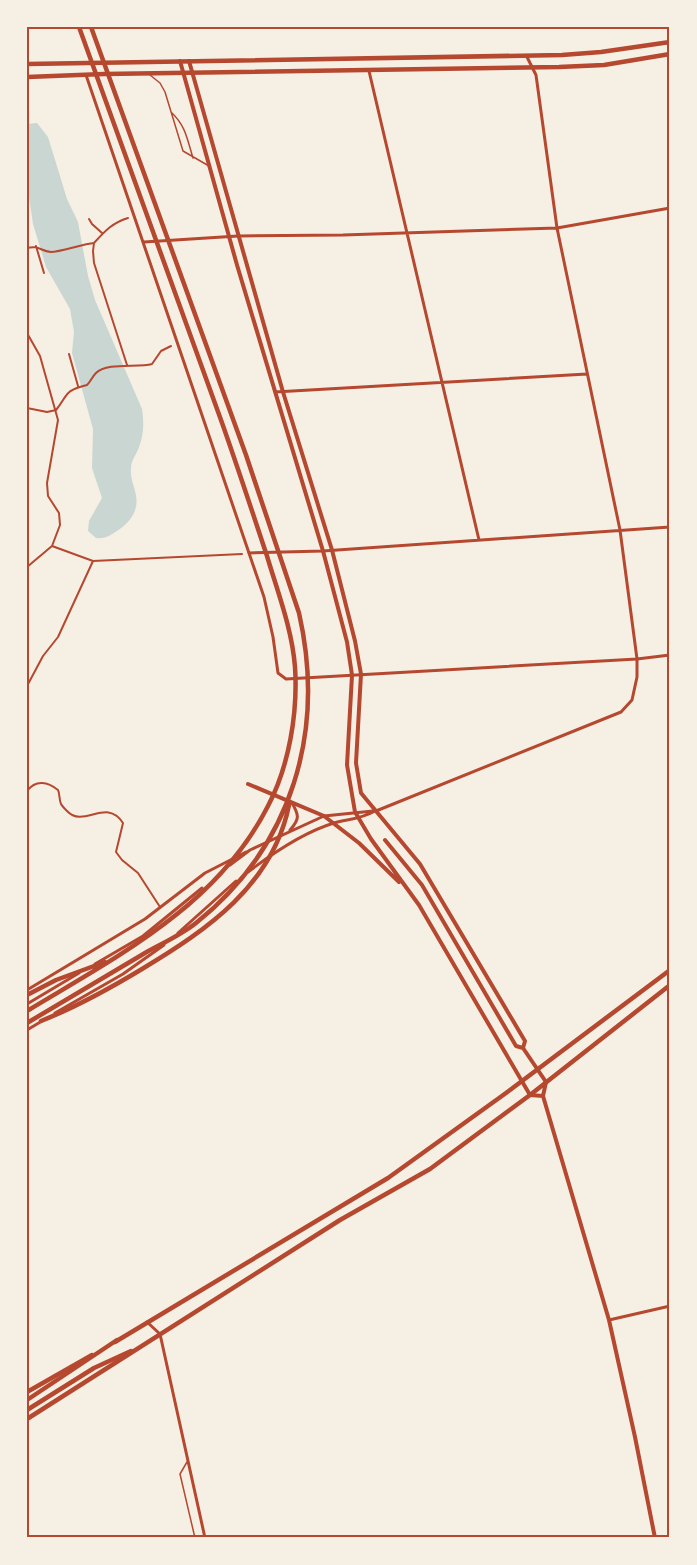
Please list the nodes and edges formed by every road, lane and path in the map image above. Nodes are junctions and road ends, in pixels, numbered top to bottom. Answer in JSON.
{"nodes":[{"id":1,"x":79,"y":27,"type":"edge"},
{"id":2,"x":91,"y":27,"type":"edge"},
{"id":3,"x":670,"y":42,"type":"edge"},
{"id":4,"x":670,"y":54,"type":"edge"},
{"id":5,"x":526,"y":55,"type":"junction"},
{"id":6,"x":188,"y":60,"type":"junction"},
{"id":7,"x":180,"y":61,"type":"junction"},
{"id":8,"x":27,"y":64,"type":"edge"},
{"id":9,"x":533,"y":67,"type":"junction"},
{"id":10,"x":368,"y":69,"type":"junction"},
{"id":11,"x":147,"y":73,"type":"junction"},
{"id":12,"x":193,"y":73,"type":"junction"},
{"id":13,"x":184,"y":74,"type":"junction"},
{"id":14,"x":86,"y":75,"type":"junction"},
{"id":15,"x":27,"y":77,"type":"edge"},
{"id":16,"x":171,"y":112,"type":"junction"},
{"id":17,"x":193,"y":159,"type":"junction"},
{"id":18,"x":212,"y":168,"type":"junction"},
{"id":19,"x":670,"y":208,"type":"edge"},
{"id":20,"x":128,"y":218,"type":"dead end"},
{"id":21,"x":89,"y":219,"type":"dead end"},
{"id":22,"x":557,"y":228,"type":"junction"},
{"id":23,"x":102,"y":233,"type":"junction"},
{"id":24,"x":408,"y":233,"type":"junction"},
{"id":25,"x":238,"y":236,"type":"junction"},
{"id":26,"x":230,"y":237,"type":"junction"},
{"id":27,"x":144,"y":242,"type":"junction"},
{"id":28,"x":94,"y":243,"type":"junction"},
{"id":29,"x":36,"y":246,"type":"junction"},
{"id":30,"x":27,"y":248,"type":"edge"},
{"id":31,"x":44,"y":273,"type":"dead end"},
{"id":32,"x":27,"y":333,"type":"edge"},
{"id":33,"x":171,"y":346,"type":"dead end"},
{"id":34,"x":69,"y":354,"type":"dead end"},
{"id":35,"x":127,"y":365,"type":"junction"},
{"id":36,"x":587,"y":374,"type":"junction"},
{"id":37,"x":443,"y":382,"type":"junction"},
{"id":38,"x":79,"y":387,"type":"junction"},
{"id":39,"x":275,"y":392,"type":"junction"},
{"id":40,"x":283,"y":392,"type":"junction"},
{"id":41,"x":27,"y":408,"type":"edge"},
{"id":42,"x":56,"y":410,"type":"junction"},
{"id":43,"x":670,"y":527,"type":"edge"},
{"id":44,"x":620,"y":530,"type":"junction"},
{"id":45,"x":479,"y":540,"type":"junction"},
{"id":46,"x":52,"y":546,"type":"junction"},
{"id":47,"x":332,"y":550,"type":"junction"},
{"id":48,"x":323,"y":551,"type":"junction"},
{"id":49,"x":249,"y":553,"type":"junction"},
{"id":50,"x":242,"y":554,"type":"dead end"},
{"id":51,"x":93,"y":561,"type":"junction"},
{"id":52,"x":27,"y":567,"type":"edge"},
{"id":53,"x":670,"y":655,"type":"edge"},
{"id":54,"x":637,"y":659,"type":"junction"},
{"id":55,"x":361,"y":674,"type":"junction"},
{"id":56,"x":352,"y":675,"type":"junction"},
{"id":57,"x":27,"y":686,"type":"edge"},
{"id":58,"x":248,"y":784,"type":"dead end"},
{"id":59,"x":27,"y":790,"type":"edge"},
{"id":60,"x":292,"y":790,"type":"junction"},
{"id":61,"x":292,"y":803,"type":"junction"},
{"id":62,"x":375,"y":811,"type":"junction"},
{"id":63,"x":355,"y":812,"type":"junction"},
{"id":64,"x":324,"y":816,"type":"junction"},
{"id":65,"x":358,"y":819,"type":"junction"},
{"id":66,"x":333,"y":823,"type":"junction"},
{"id":67,"x":289,"y":831,"type":"junction"},
{"id":68,"x":386,"y":840,"type":"dead end"},
{"id":69,"x":250,"y":850,"type":"junction"},
{"id":70,"x":404,"y":887,"type":"junction"},
{"id":71,"x":160,"y":908,"type":"junction"},
{"id":72,"x":116,"y":957,"type":"junction"},
{"id":73,"x":670,"y":970,"type":"edge"},
{"id":74,"x":670,"y":985,"type":"edge"},
{"id":75,"x":27,"y":990,"type":"edge"},
{"id":76,"x":27,"y":995,"type":"edge"},
{"id":77,"x":27,"y":1005,"type":"edge"},
{"id":78,"x":27,"y":1011,"type":"edge"},
{"id":79,"x":41,"y":1022,"type":"junction"},
{"id":80,"x":27,"y":1023,"type":"edge"},
{"id":81,"x":27,"y":1030,"type":"edge"},
{"id":82,"x":523,"y":1048,"type":"junction"},
{"id":83,"x":537,"y":1070,"type":"junction"},
{"id":84,"x":522,"y":1081,"type":"junction"},
{"id":85,"x":546,"y":1082,"type":"junction"},
{"id":86,"x":530,"y":1095,"type":"junction"},
{"id":87,"x":543,"y":1096,"type":"junction"},
{"id":88,"x":670,"y":1306,"type":"edge"},
{"id":89,"x":609,"y":1320,"type":"junction"},
{"id":90,"x":147,"y":1322,"type":"junction"},
{"id":91,"x":160,"y":1334,"type":"junction"},
{"id":92,"x":117,"y":1340,"type":"junction"},
{"id":93,"x":131,"y":1351,"type":"junction"},
{"id":94,"x":27,"y":1392,"type":"edge"},
{"id":95,"x":27,"y":1400,"type":"edge"},
{"id":96,"x":27,"y":1410,"type":"edge"},
{"id":97,"x":27,"y":1419,"type":"edge"},
{"id":98,"x":188,"y":1462,"type":"junction"},
{"id":99,"x":195,"y":1538,"type":"edge"},
{"id":100,"x":205,"y":1538,"type":"edge"},
{"id":101,"x":655,"y":1538,"type":"edge"}],
"edges":[{"from":1,"to":72,"type":"main road"},
{"from":2,"to":60,"type":"main road"},
{"from":3,"to":5,"type":"main road"},
{"from":4,"to":9,"type":"main road"},
{"from":5,"to":6,"type":"main road"},
{"from":5,"to":9,"type":"street"},
{"from":6,"to":7,"type":"main road"},
{"from":6,"to":12,"type":"main road"},
{"from":7,"to":8,"type":"main road"},
{"from":7,"to":13,"type":"main road"},
{"from":9,"to":10,"type":"main road"},
{"from":9,"to":22,"type":"street"},
{"from":10,"to":12,"type":"main road"},
{"from":10,"to":24,"type":"street"},
{"from":11,"to":13,"type":"main road"},
{"from":11,"to":14,"type":"main road"},
{"from":11,"to":16,"type":"lane"},
{"from":12,"to":13,"type":"main road"},
{"from":12,"to":25,"type":"main road"},
{"from":13,"to":18,"type":"main road"},
{"from":14,"to":15,"type":"main road"},
{"from":14,"to":27,"type":"street"},
{"from":16,"to":17,"type":"lane"},
{"from":16,"to":17,"type":"lane"},
{"from":17,"to":18,"type":"lane"},
{"from":18,"to":26,"type":"main road"},
{"from":19,"to":22,"type":"street"},
{"from":20,"to":23,"type":"street"},
{"from":21,"to":23,"type":"street"},
{"from":22,"to":24,"type":"street"},
{"from":22,"to":36,"type":"street"},
{"from":23,"to":28,"type":"street"},
{"from":24,"to":25,"type":"street"},
{"from":24,"to":37,"type":"street"},
{"from":25,"to":26,"type":"street"},
{"from":25,"to":40,"type":"main road"},
{"from":26,"to":27,"type":"street"},
{"from":26,"to":39,"type":"main road"},
{"from":27,"to":49,"type":"street"},
{"from":28,"to":29,"type":"street"},
{"from":28,"to":35,"type":"street"},
{"from":29,"to":30,"type":"street"},
{"from":29,"to":31,"type":"street"},
{"from":32,"to":42,"type":"street"},
{"from":33,"to":35,"type":"street"},
{"from":34,"to":38,"type":"street"},
{"from":35,"to":38,"type":"street"},
{"from":36,"to":37,"type":"street"},
{"from":36,"to":44,"type":"street"},
{"from":37,"to":40,"type":"street"},
{"from":37,"to":45,"type":"street"},
{"from":38,"to":42,"type":"street"},
{"from":39,"to":40,"type":"street"},
{"from":39,"to":48,"type":"main road"},
{"from":40,"to":47,"type":"main road"},
{"from":41,"to":42,"type":"street"},
{"from":42,"to":46,"type":"street"},
{"from":43,"to":44,"type":"street"},
{"from":44,"to":45,"type":"street"},
{"from":44,"to":54,"type":"street"},
{"from":45,"to":47,"type":"street"},
{"from":46,"to":51,"type":"street"},
{"from":46,"to":52,"type":"street"},
{"from":47,"to":48,"type":"street"},
{"from":47,"to":55,"type":"main road"},
{"from":48,"to":49,"type":"street"},
{"from":48,"to":56,"type":"main road"},
{"from":49,"to":56,"type":"street"},
{"from":50,"to":51,"type":"street"},
{"from":51,"to":57,"type":"street"},
{"from":53,"to":54,"type":"street"},
{"from":54,"to":55,"type":"street"},
{"from":54,"to":62,"type":"street"},
{"from":55,"to":56,"type":"street"},
{"from":55,"to":62,"type":"main road"},
{"from":56,"to":63,"type":"main road"},
{"from":58,"to":61,"type":"main road"},
{"from":59,"to":71,"type":"street"},
{"from":60,"to":79,"type":"main road"},
{"from":60,"to":80,"type":"main road"},
{"from":61,"to":64,"type":"main road"},
{"from":61,"to":67,"type":"street"},
{"from":62,"to":63,"type":"street"},
{"from":62,"to":65,"type":"street"},
{"from":62,"to":82,"type":"main road"},
{"from":63,"to":64,"type":"street"},
{"from":63,"to":65,"type":"main road"},
{"from":64,"to":66,"type":"main road"},
{"from":64,"to":67,"type":"street"},
{"from":65,"to":66,"type":"street"},
{"from":65,"to":70,"type":"main road"},
{"from":66,"to":70,"type":"main road"},
{"from":66,"to":79,"type":"street"},
{"from":67,"to":69,"type":"street"},
{"from":68,"to":82,"type":"main road"},
{"from":69,"to":71,"type":"street"},
{"from":69,"to":77,"type":"street"},
{"from":70,"to":84,"type":"main road"},
{"from":71,"to":75,"type":"street"},
{"from":72,"to":76,"type":"main road"},
{"from":72,"to":78,"type":"main road"},
{"from":73,"to":83,"type":"main road"},
{"from":74,"to":85,"type":"main road"},
{"from":79,"to":81,"type":"street"},
{"from":82,"to":83,"type":"main road"},
{"from":83,"to":84,"type":"main road"},
{"from":83,"to":85,"type":"main road"},
{"from":84,"to":86,"type":"main road"},
{"from":84,"to":90,"type":"main road"},
{"from":85,"to":86,"type":"main road"},
{"from":85,"to":87,"type":"main road"},
{"from":86,"to":87,"type":"main road"},
{"from":86,"to":91,"type":"main road"},
{"from":87,"to":89,"type":"main road"},
{"from":88,"to":89,"type":"street"},
{"from":89,"to":101,"type":"main road"},
{"from":90,"to":91,"type":"street"},
{"from":90,"to":92,"type":"main road"},
{"from":91,"to":93,"type":"main road"},
{"from":91,"to":98,"type":"street"},
{"from":92,"to":94,"type":"main road"},
{"from":92,"to":95,"type":"main road"},
{"from":93,"to":96,"type":"main road"},
{"from":93,"to":97,"type":"main road"},
{"from":98,"to":99,"type":"lane"},
{"from":98,"to":100,"type":"street"}]}
